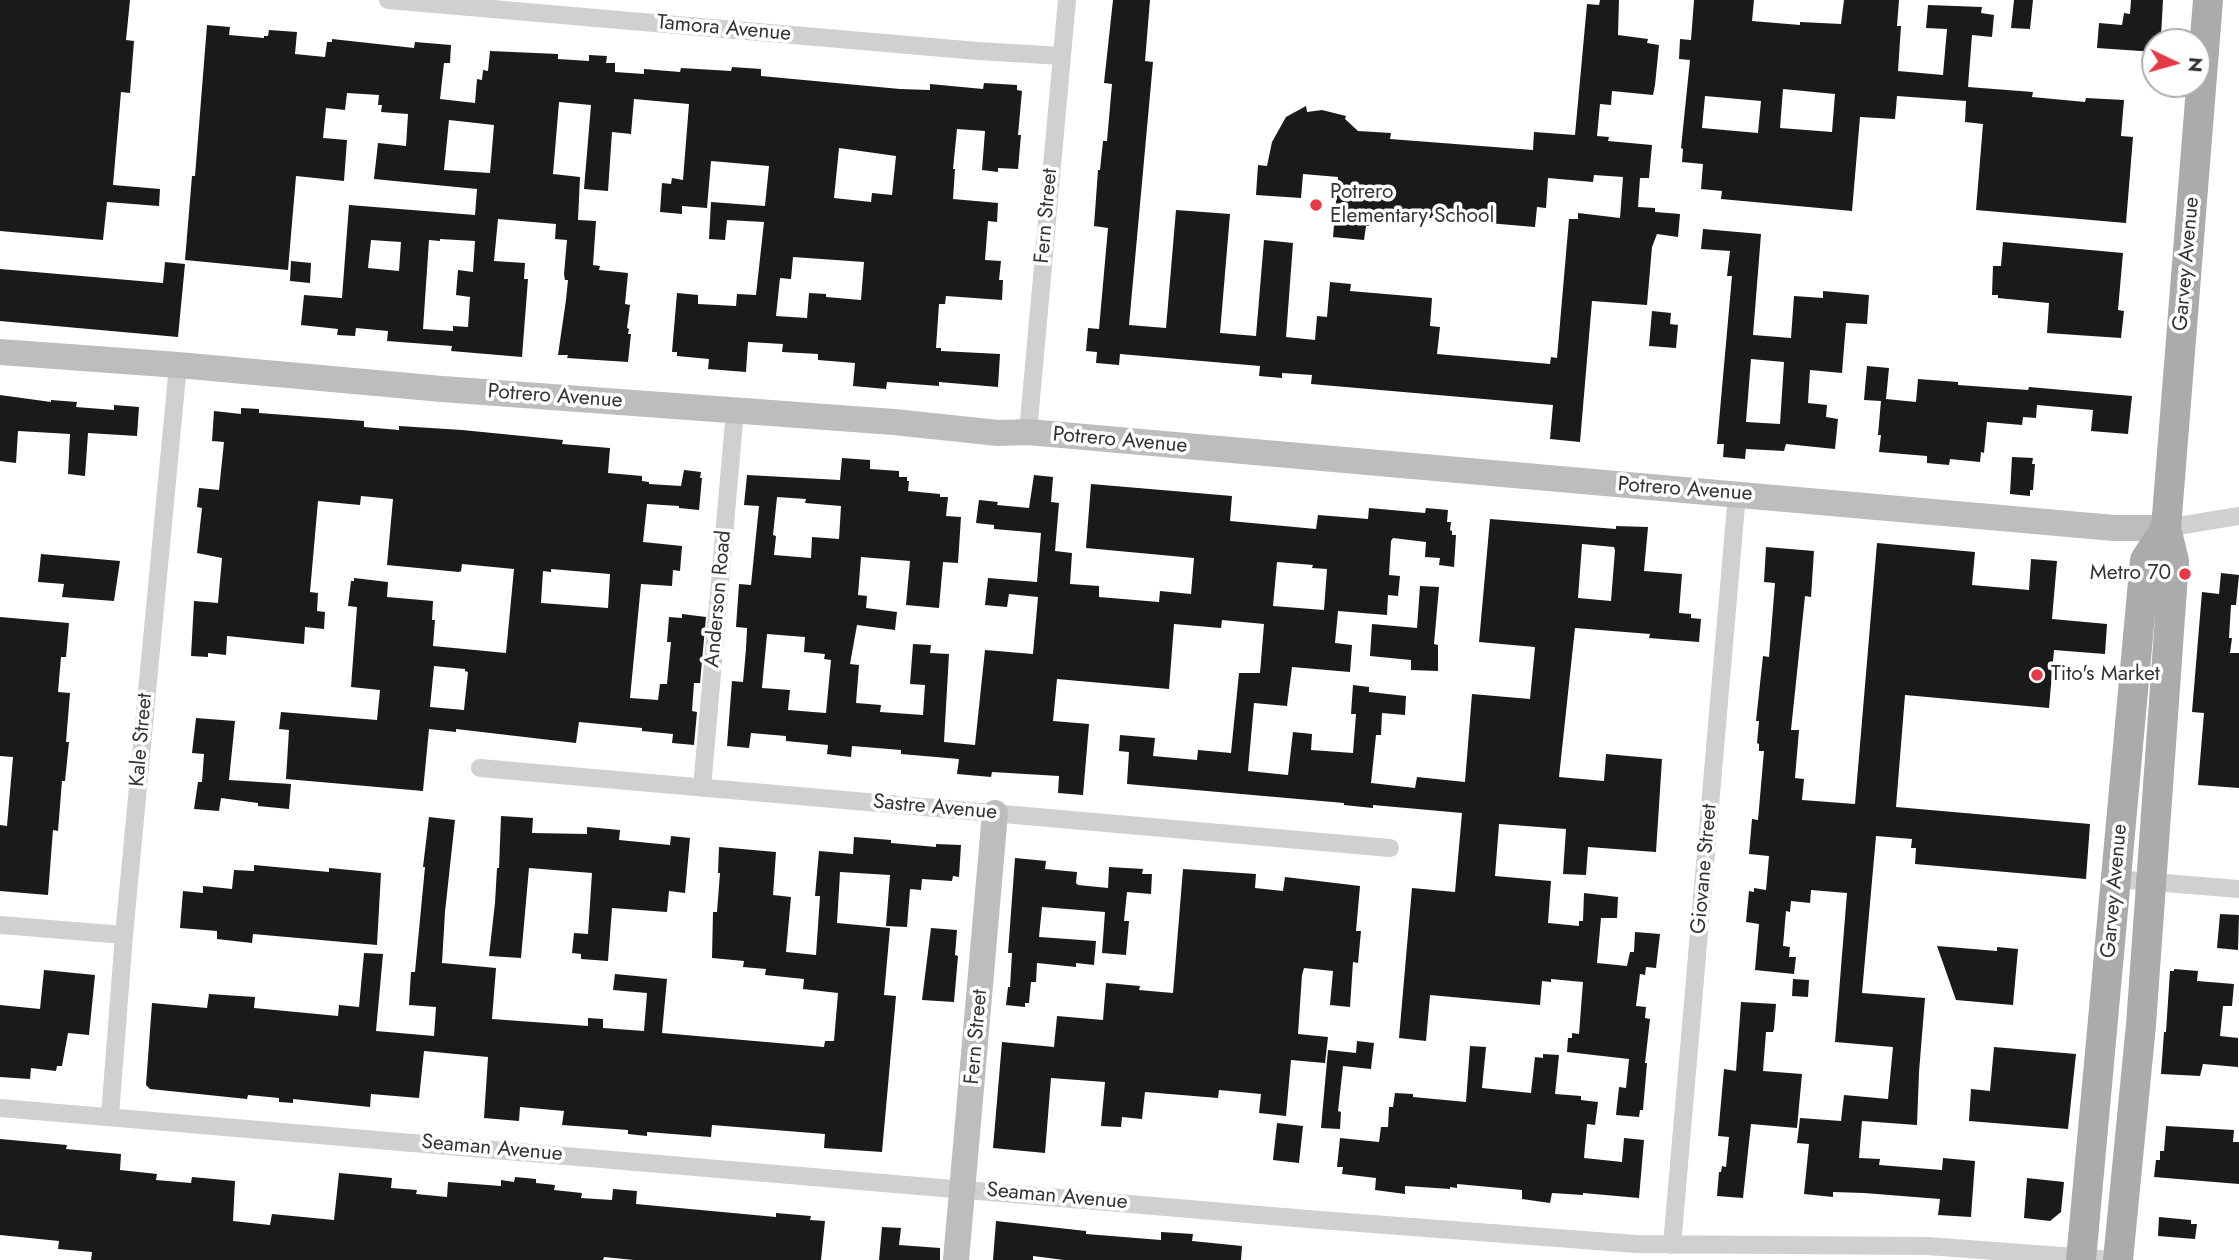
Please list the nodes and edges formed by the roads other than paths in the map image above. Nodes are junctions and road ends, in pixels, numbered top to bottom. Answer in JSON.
{"nodes":[{"id":1,"x":388,"y":0,"type":"edge"},
{"id":2,"x":1067,"y":0,"type":"edge"},
{"id":3,"x":2208,"y":0,"type":"edge"},
{"id":4,"x":1062,"y":56,"type":"junction"},
{"id":5,"x":0,"y":352,"type":"edge"},
{"id":6,"x":178,"y":365,"type":"junction"},
{"id":7,"x":735,"y":410,"type":"junction"},
{"id":8,"x":1028,"y":432,"type":"junction"},
{"id":9,"x":1737,"y":494,"type":"junction"},
{"id":10,"x":2239,"y":516,"type":"edge"},
{"id":11,"x":2166,"y":528,"type":"junction"},
{"id":12,"x":481,"y":768,"type":"dead end"},
{"id":13,"x":702,"y":788,"type":"junction"},
{"id":14,"x":995,"y":813,"type":"junction"},
{"id":15,"x":1390,"y":848,"type":"dead end"},
{"id":16,"x":2116,"y":879,"type":"junction"},
{"id":17,"x":2150,"y":882,"type":"junction"},
{"id":18,"x":2239,"y":889,"type":"edge"},
{"id":19,"x":0,"y":925,"type":"edge"},
{"id":20,"x":124,"y":935,"type":"junction"},
{"id":21,"x":0,"y":1108,"type":"edge"},
{"id":22,"x":110,"y":1116,"type":"junction"},
{"id":23,"x":963,"y":1188,"type":"junction"},
{"id":24,"x":1672,"y":1245,"type":"junction"},
{"id":25,"x":2081,"y":1259,"type":"edge"},
{"id":26,"x":956,"y":1260,"type":"edge"},
{"id":27,"x":2116,"y":1260,"type":"edge"}],
"edges":[{"from":1,"to":4,"type":"street","name":"Tamora Avenue"},
{"from":2,"to":4,"type":"street","name":"Fern Street"},
{"from":3,"to":11,"type":"main road","name":"Garvey Avenue"},
{"from":4,"to":8,"type":"street","name":"Fern Street"},
{"from":5,"to":6,"type":"street","name":"Potrero Avenue"},
{"from":6,"to":7,"type":"street","name":"Potrero Avenue"},
{"from":6,"to":20,"type":"street","name":"Kale Street"},
{"from":7,"to":8,"type":"street","name":"Potrero Avenue"},
{"from":7,"to":13,"type":"street","name":"Anderson Road"},
{"from":8,"to":9,"type":"street","name":"Potrero Avenue"},
{"from":9,"to":11,"type":"street","name":"Potrero Avenue"},
{"from":9,"to":24,"type":"street","name":"Giovane Street"},
{"from":10,"to":11,"type":"street","name":"Potrero Avenue"},
{"from":11,"to":16,"type":"main road","name":"Garvey Avenue"},
{"from":11,"to":17,"type":"main road","name":"Garvey Avenue"},
{"from":12,"to":13,"type":"street","name":"Sastre Avenue"},
{"from":13,"to":14,"type":"street","name":"Sastre Avenue"},
{"from":14,"to":15,"type":"street","name":"Sastre Avenue"},
{"from":14,"to":23,"type":"street","name":"Fern Street"},
{"from":16,"to":17,"type":"street"},
{"from":16,"to":25,"type":"main road","name":"Garvey Avenue"},
{"from":17,"to":18,"type":"street"},
{"from":17,"to":27,"type":"main road","name":"Garvey Avenue"},
{"from":19,"to":20,"type":"street"},
{"from":20,"to":22,"type":"street","name":"Kale Street"},
{"from":21,"to":22,"type":"street","name":"Seaman Avenue"},
{"from":22,"to":23,"type":"street","name":"Seaman Avenue"},
{"from":23,"to":24,"type":"street","name":"Seaman Avenue"},
{"from":23,"to":26,"type":"street","name":"Fern Street"},
{"from":24,"to":25,"type":"street","name":"Seaman Avenue"},
{"from":25,"to":27,"type":"street","name":"Seaman Avenue"}]}
